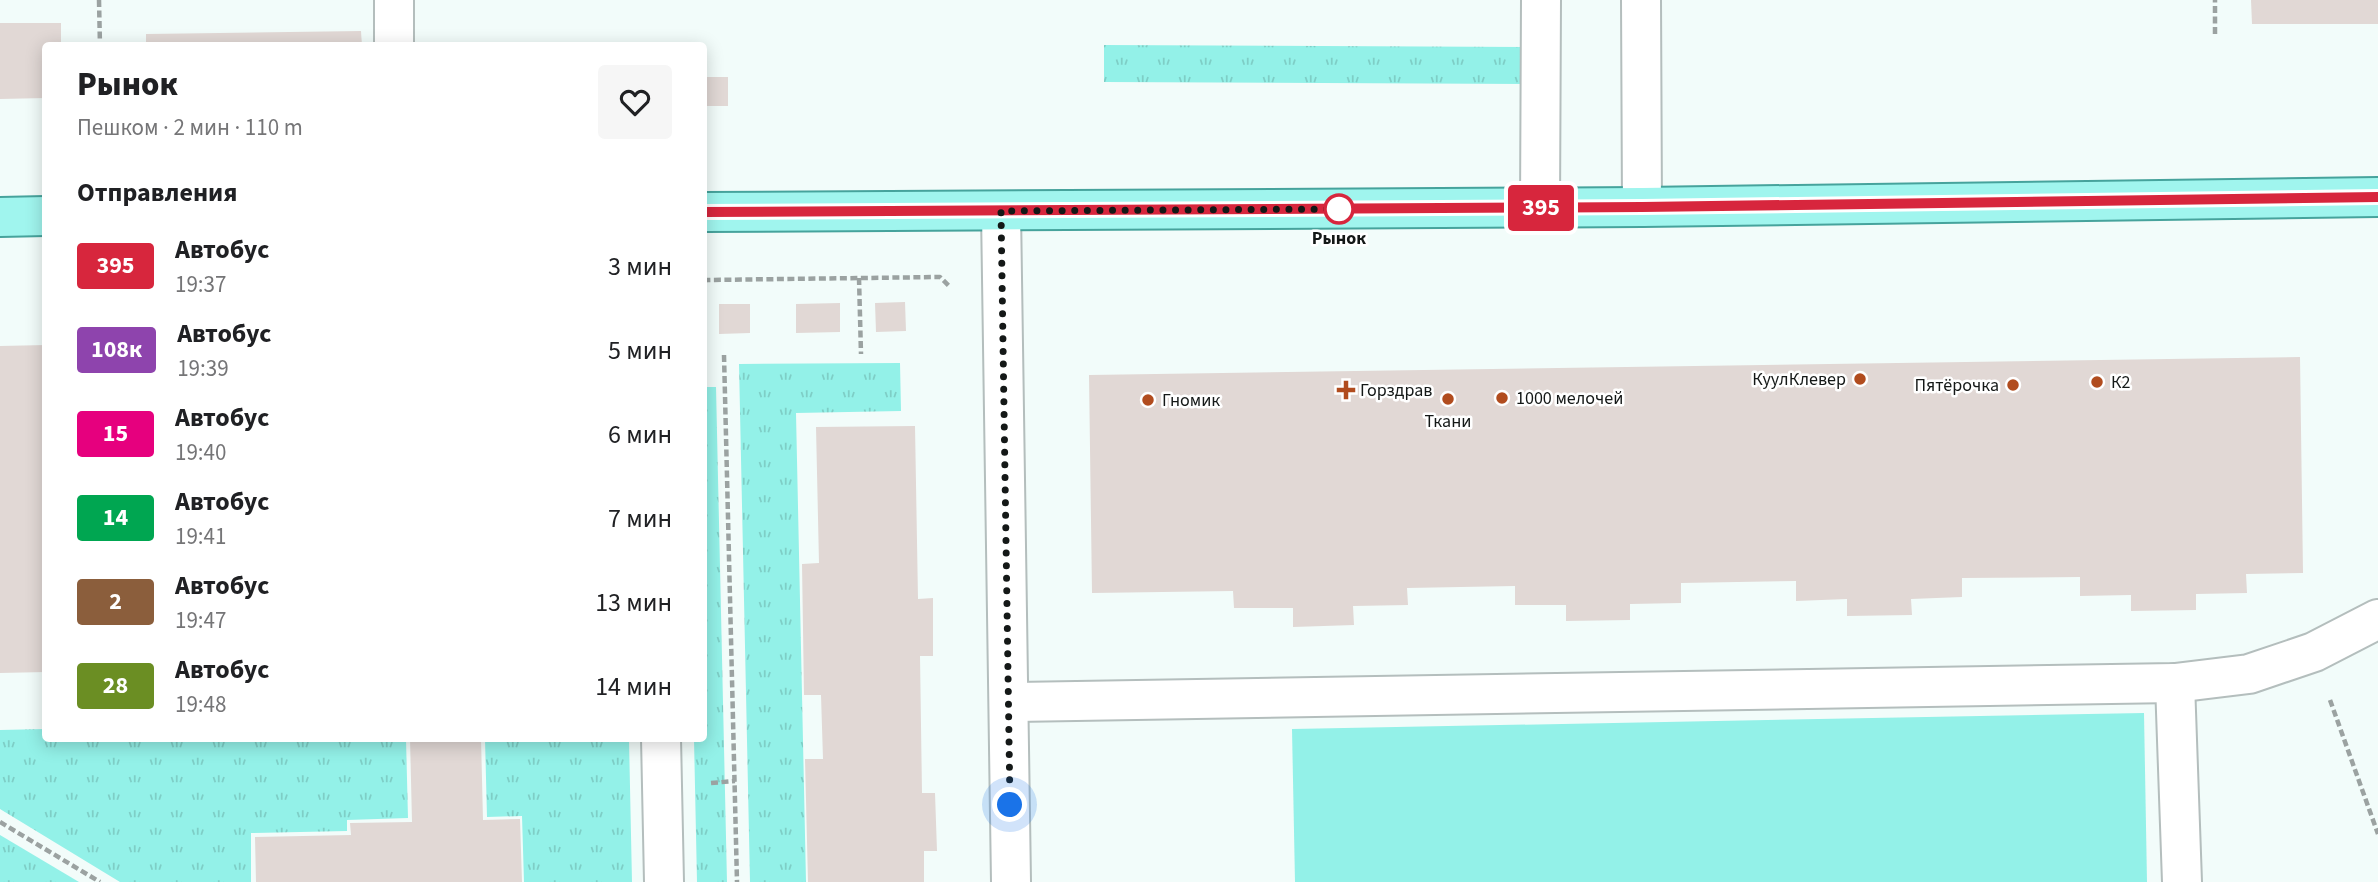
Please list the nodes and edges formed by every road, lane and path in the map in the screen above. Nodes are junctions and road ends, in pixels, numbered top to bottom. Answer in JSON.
{"nodes":[{"id":1,"x":99,"y":0,"type":"edge"},
{"id":2,"x":394,"y":0,"type":"edge"},
{"id":3,"x":1541,"y":0,"type":"edge"},
{"id":4,"x":1641,"y":0,"type":"edge"},
{"id":5,"x":2215,"y":0,"type":"edge"},
{"id":6,"x":2215,"y":34,"type":"dead end"},
{"id":7,"x":100,"y":42,"type":"edge"},
{"id":8,"x":394,"y":42,"type":"edge"},
{"id":9,"x":2378,"y":197,"type":"edge"},
{"id":10,"x":1642,"y":207,"type":"junction"},
{"id":11,"x":1540,"y":208,"type":"junction"},
{"id":12,"x":1001,"y":211,"type":"junction"},
{"id":13,"x":707,"y":212,"type":"edge"},
{"id":14,"x":42,"y":216,"type":"edge"},
{"id":15,"x":0,"y":217,"type":"edge"},
{"id":16,"x":859,"y":278,"type":"junction"},
{"id":17,"x":707,"y":280,"type":"edge"},
{"id":18,"x":954,"y":290,"type":"dead end"},
{"id":19,"x":860,"y":354,"type":"dead end"},
{"id":20,"x":724,"y":355,"type":"dead end"},
{"id":21,"x":2378,"y":619,"type":"edge"},
{"id":22,"x":2314,"y":652,"type":"junction"},
{"id":23,"x":2175,"y":683,"type":"junction"},
{"id":24,"x":1009,"y":702,"type":"junction"},
{"id":25,"x":661,"y":742,"type":"edge"},
{"id":26,"x":0,"y":822,"type":"edge"},
{"id":27,"x":2378,"y":834,"type":"edge"},
{"id":28,"x":100,"y":882,"type":"edge"},
{"id":29,"x":664,"y":882,"type":"edge"},
{"id":30,"x":737,"y":882,"type":"edge"},
{"id":31,"x":1011,"y":882,"type":"edge"},
{"id":32,"x":2182,"y":882,"type":"edge"}],
"edges":[{"from":1,"to":7,"type":"path"},
{"from":2,"to":8,"type":"lane"},
{"from":3,"to":11,"type":"lane"},
{"from":4,"to":10,"type":"lane"},
{"from":5,"to":6,"type":"path"},
{"from":9,"to":10,"type":"main road"},
{"from":10,"to":11,"type":"main road"},
{"from":11,"to":12,"type":"main road"},
{"from":12,"to":13,"type":"main road"},
{"from":12,"to":24,"type":"lane"},
{"from":14,"to":15,"type":"main road"},
{"from":16,"to":17,"type":"path"},
{"from":16,"to":18,"type":"path"},
{"from":16,"to":19,"type":"path"},
{"from":20,"to":30,"type":"path"},
{"from":21,"to":22,"type":"lane"},
{"from":22,"to":23,"type":"lane"},
{"from":22,"to":27,"type":"path"},
{"from":23,"to":24,"type":"lane"},
{"from":23,"to":32,"type":"lane"},
{"from":24,"to":31,"type":"lane"},
{"from":25,"to":29,"type":"lane"},
{"from":26,"to":28,"type":"path"}]}
